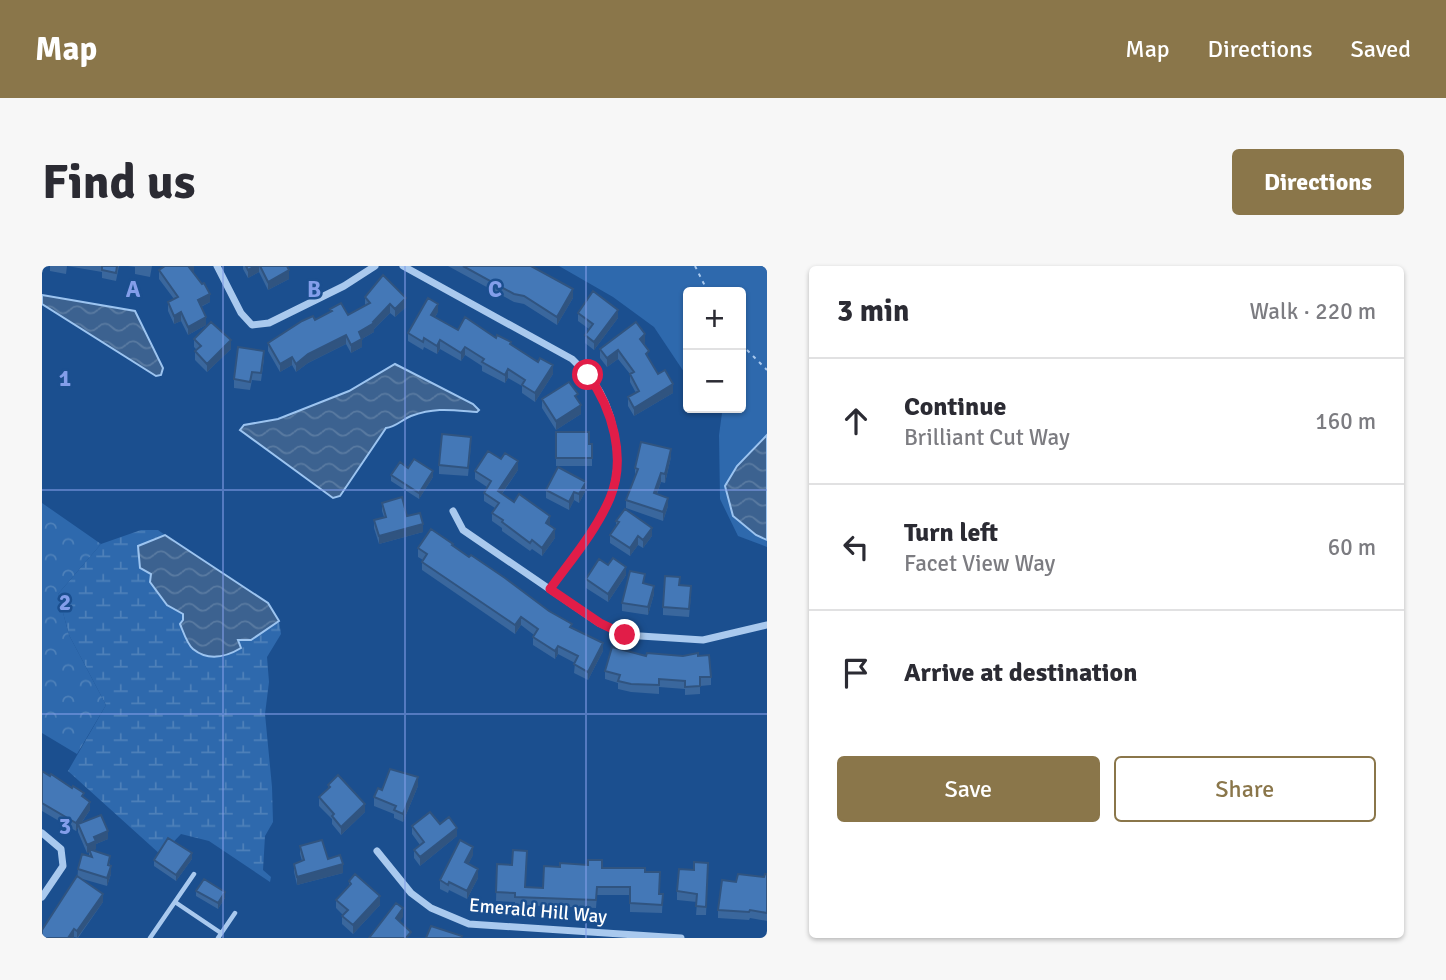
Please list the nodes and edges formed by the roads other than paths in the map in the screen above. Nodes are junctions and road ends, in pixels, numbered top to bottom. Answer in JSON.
{"nodes":[{"id":1,"x":218,"y":266,"type":"edge"},
{"id":2,"x":375,"y":266,"type":"edge"},
{"id":3,"x":403,"y":266,"type":"edge"},
{"id":4,"x":453,"y":511,"type":"dead end"},
{"id":5,"x":550,"y":589,"type":"junction"},
{"id":6,"x":767,"y":625,"type":"edge"},
{"id":7,"x":42,"y":833,"type":"edge"},
{"id":8,"x":377,"y":851,"type":"dead end"},
{"id":9,"x":194,"y":874,"type":"dead end"},
{"id":10,"x":42,"y":897,"type":"edge"},
{"id":11,"x":174,"y":902,"type":"junction"},
{"id":12,"x":234,"y":913,"type":"dead end"},
{"id":13,"x":220,"y":935,"type":"edge"},
{"id":14,"x":150,"y":938,"type":"edge"},
{"id":15,"x":681,"y":938,"type":"edge"}],
"edges":[{"from":1,"to":2,"type":"street"},
{"from":3,"to":5,"type":"street"},
{"from":4,"to":5,"type":"street"},
{"from":5,"to":6,"type":"street"},
{"from":7,"to":10,"type":"street"},
{"from":8,"to":15,"type":"street","name":"Emerald Hill Way"},
{"from":9,"to":11,"type":"lane"},
{"from":11,"to":13,"type":"lane"},
{"from":11,"to":14,"type":"lane"},
{"from":12,"to":13,"type":"lane"}]}
